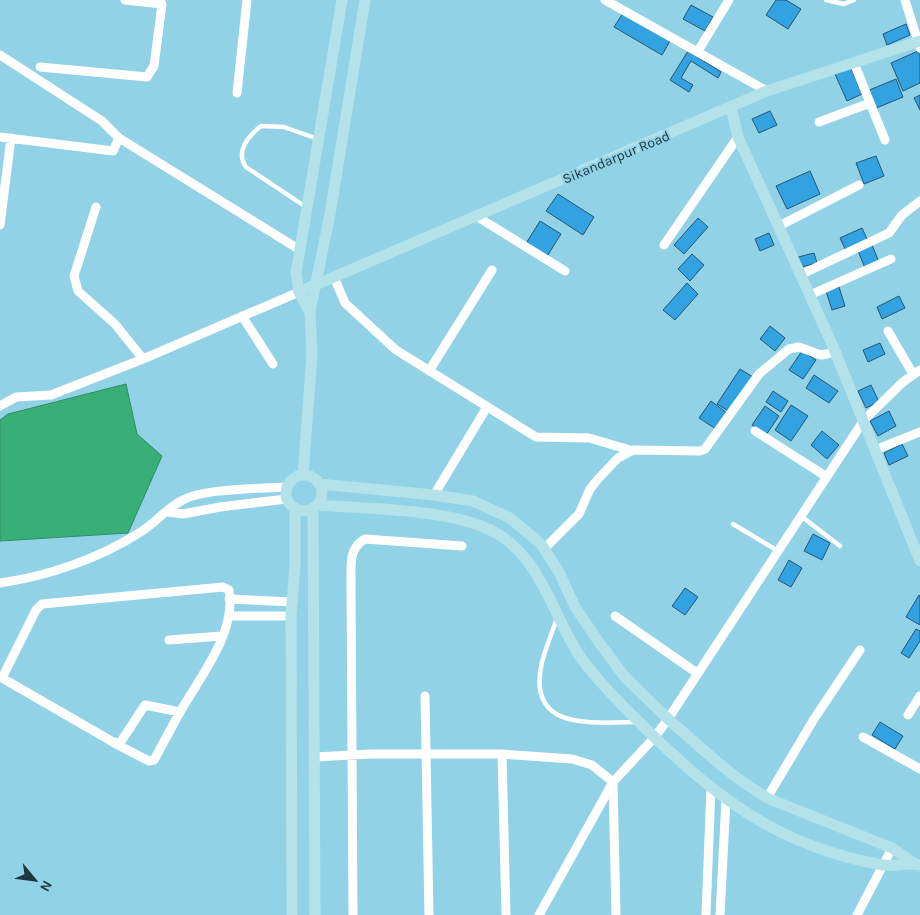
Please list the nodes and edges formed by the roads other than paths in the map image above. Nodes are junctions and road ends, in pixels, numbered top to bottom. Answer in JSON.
{"nodes":[{"id":1,"x":125,"y":0,"type":"edge"},
{"id":2,"x":247,"y":0,"type":"edge"},
{"id":3,"x":342,"y":0,"type":"edge"},
{"id":4,"x":365,"y":0,"type":"edge"},
{"id":5,"x":605,"y":0,"type":"edge"},
{"id":6,"x":729,"y":0,"type":"edge"},
{"id":7,"x":826,"y":0,"type":"edge"},
{"id":8,"x":854,"y":0,"type":"edge"},
{"id":9,"x":905,"y":0,"type":"edge"},
{"id":10,"x":162,"y":2,"type":"edge"},
{"id":11,"x":919,"y":43,"type":"edge"},
{"id":12,"x":698,"y":51,"type":"junction"},
{"id":13,"x":0,"y":55,"type":"edge"},
{"id":14,"x":854,"y":63,"type":"junction"},
{"id":15,"x":40,"y":67,"type":"dead end"},
{"id":16,"x":767,"y":91,"type":"junction"},
{"id":17,"x":237,"y":93,"type":"dead end"},
{"id":18,"x":870,"y":104,"type":"junction"},
{"id":19,"x":731,"y":108,"type":"junction"},
{"id":20,"x":820,"y":122,"type":"dead end"},
{"id":21,"x":0,"y":137,"type":"edge"},
{"id":22,"x":738,"y":137,"type":"junction"},
{"id":23,"x":11,"y":138,"type":"junction"},
{"id":24,"x":119,"y":138,"type":"junction"},
{"id":25,"x":320,"y":139,"type":"junction"},
{"id":26,"x":885,"y":140,"type":"dead end"},
{"id":27,"x":859,"y":185,"type":"dead end"},
{"id":28,"x":920,"y":201,"type":"edge"},
{"id":29,"x":96,"y":207,"type":"dead end"},
{"id":30,"x":308,"y":208,"type":"junction"},
{"id":31,"x":476,"y":216,"type":"junction"},
{"id":32,"x":0,"y":225,"type":"edge"},
{"id":33,"x":779,"y":226,"type":"junction"},
{"id":34,"x":664,"y":245,"type":"dead end"},
{"id":35,"x":300,"y":250,"type":"junction"},
{"id":36,"x":891,"y":260,"type":"dead end"},
{"id":37,"x":492,"y":270,"type":"dead end"},
{"id":38,"x":565,"y":271,"type":"dead end"},
{"id":39,"x":800,"y":275,"type":"junction"},
{"id":40,"x":334,"y":277,"type":"junction"},
{"id":41,"x":317,"y":284,"type":"junction"},
{"id":42,"x":299,"y":292,"type":"junction"},
{"id":43,"x":810,"y":295,"type":"junction"},
{"id":44,"x":310,"y":312,"type":"junction"},
{"id":45,"x":242,"y":316,"type":"junction"},
{"id":46,"x":888,"y":330,"type":"dead end"},
{"id":47,"x":836,"y":352,"type":"junction"},
{"id":48,"x":143,"y":359,"type":"junction"},
{"id":49,"x":273,"y":364,"type":"dead end"},
{"id":50,"x":429,"y":371,"type":"junction"},
{"id":51,"x":916,"y":372,"type":"edge"},
{"id":52,"x":0,"y":406,"type":"edge"},
{"id":53,"x":487,"y":407,"type":"junction"},
{"id":54,"x":864,"y":420,"type":"junction"},
{"id":55,"x":755,"y":432,"type":"dead end"},
{"id":56,"x":920,"y":432,"type":"edge"},
{"id":57,"x":630,"y":450,"type":"junction"},
{"id":58,"x":875,"y":450,"type":"junction"},
{"id":59,"x":303,"y":475,"type":"junction"},
{"id":60,"x":827,"y":477,"type":"junction"},
{"id":61,"x":320,"y":484,"type":"junction"},
{"id":62,"x":286,"y":493,"type":"junction"},
{"id":63,"x":434,"y":495,"type":"junction"},
{"id":64,"x":315,"y":506,"type":"junction"},
{"id":65,"x":294,"y":508,"type":"junction"},
{"id":66,"x":168,"y":512,"type":"junction"},
{"id":67,"x":801,"y":516,"type":"junction"},
{"id":68,"x":734,"y":524,"type":"dead end"},
{"id":69,"x":462,"y":546,"type":"dead end"},
{"id":70,"x":840,"y":546,"type":"dead end"},
{"id":71,"x":544,"y":549,"type":"junction"},
{"id":72,"x":778,"y":551,"type":"junction"},
{"id":73,"x":920,"y":560,"type":"edge"},
{"id":74,"x":0,"y":583,"type":"edge"},
{"id":75,"x":229,"y":599,"type":"junction"},
{"id":76,"x":292,"y":602,"type":"junction"},
{"id":77,"x":558,"y":615,"type":"junction"},
{"id":78,"x":229,"y":616,"type":"junction"},
{"id":79,"x":291,"y":616,"type":"junction"},
{"id":80,"x":615,"y":616,"type":"dead end"},
{"id":81,"x":222,"y":636,"type":"junction"},
{"id":82,"x":169,"y":640,"type":"dead end"},
{"id":83,"x":860,"y":650,"type":"dead end"},
{"id":84,"x":697,"y":673,"type":"junction"},
{"id":85,"x":1,"y":677,"type":"edge"},
{"id":86,"x":425,"y":696,"type":"dead end"},
{"id":87,"x":920,"y":696,"type":"edge"},
{"id":88,"x":180,"y":712,"type":"junction"},
{"id":89,"x":908,"y":715,"type":"dead end"},
{"id":90,"x":668,"y":719,"type":"junction"},
{"id":91,"x":639,"y":722,"type":"junction"},
{"id":92,"x":863,"y":737,"type":"dead end"},
{"id":93,"x":654,"y":738,"type":"junction"},
{"id":94,"x":112,"y":742,"type":"junction"},
{"id":95,"x":427,"y":754,"type":"junction"},
{"id":96,"x":502,"y":754,"type":"junction"},
{"id":97,"x":354,"y":756,"type":"junction"},
{"id":98,"x":314,"y":757,"type":"junction"},
{"id":99,"x":920,"y":769,"type":"edge"},
{"id":100,"x":614,"y":782,"type":"junction"},
{"id":101,"x":711,"y":787,"type":"junction"},
{"id":102,"x":767,"y":798,"type":"junction"},
{"id":103,"x":726,"y":799,"type":"junction"},
{"id":104,"x":892,"y":848,"type":"junction"},
{"id":105,"x":917,"y":864,"type":"edge"},
{"id":106,"x":884,"y":865,"type":"junction"},
{"id":107,"x":292,"y":915,"type":"edge"},
{"id":108,"x":314,"y":915,"type":"edge"},
{"id":109,"x":353,"y":915,"type":"edge"},
{"id":110,"x":429,"y":915,"type":"edge"},
{"id":111,"x":506,"y":915,"type":"edge"},
{"id":112,"x":538,"y":915,"type":"edge"},
{"id":113,"x":616,"y":915,"type":"edge"},
{"id":114,"x":706,"y":915,"type":"edge"},
{"id":115,"x":720,"y":915,"type":"edge"},
{"id":116,"x":857,"y":915,"type":"edge"}],
"edges":[{"from":1,"to":10,"type":"street"},
{"from":2,"to":17,"type":"street"},
{"from":3,"to":25,"type":"street"},
{"from":4,"to":41,"type":"street"},
{"from":5,"to":12,"type":"street"},
{"from":6,"to":12,"type":"street"},
{"from":7,"to":8,"type":"lane"},
{"from":9,"to":11,"type":"street"},
{"from":10,"to":15,"type":"street"},
{"from":11,"to":14,"type":"street","name":"Sikandarpur Road"},
{"from":12,"to":16,"type":"street"},
{"from":13,"to":24,"type":"street"},
{"from":14,"to":16,"type":"street","name":"Sikandarpur Road"},
{"from":14,"to":18,"type":"street"},
{"from":16,"to":19,"type":"street","name":"Sikandarpur Road"},
{"from":18,"to":20,"type":"street"},
{"from":18,"to":26,"type":"street"},
{"from":19,"to":22,"type":"street"},
{"from":19,"to":31,"type":"street","name":"Sikandarpur Road"},
{"from":21,"to":23,"type":"street"},
{"from":22,"to":33,"type":"street"},
{"from":22,"to":34,"type":"street"},
{"from":23,"to":24,"type":"street"},
{"from":23,"to":32,"type":"street"},
{"from":24,"to":35,"type":"street"},
{"from":25,"to":30,"type":"street"},
{"from":25,"to":30,"type":"lane"},
{"from":27,"to":33,"type":"street"},
{"from":28,"to":39,"type":"street"},
{"from":29,"to":48,"type":"street"},
{"from":30,"to":35,"type":"street"},
{"from":31,"to":38,"type":"street"},
{"from":31,"to":40,"type":"street","name":"Sikandarpur Road"},
{"from":33,"to":39,"type":"street"},
{"from":35,"to":42,"type":"street"},
{"from":36,"to":43,"type":"street"},
{"from":37,"to":50,"type":"street"},
{"from":39,"to":43,"type":"street"},
{"from":40,"to":41,"type":"street","name":"Sikandarpur Road"},
{"from":40,"to":50,"type":"street"},
{"from":41,"to":42,"type":"street","name":"Sikandarpur Road"},
{"from":41,"to":44,"type":"street"},
{"from":42,"to":44,"type":"street"},
{"from":42,"to":45,"type":"street"},
{"from":43,"to":47,"type":"street"},
{"from":44,"to":59,"type":"street"},
{"from":45,"to":48,"type":"street"},
{"from":45,"to":49,"type":"street"},
{"from":46,"to":51,"type":"street"},
{"from":47,"to":54,"type":"street"},
{"from":47,"to":57,"type":"street"},
{"from":48,"to":52,"type":"street"},
{"from":50,"to":53,"type":"street"},
{"from":51,"to":54,"type":"street"},
{"from":53,"to":57,"type":"street"},
{"from":53,"to":63,"type":"street"},
{"from":54,"to":58,"type":"street"},
{"from":54,"to":60,"type":"street"},
{"from":55,"to":60,"type":"street"},
{"from":56,"to":58,"type":"street"},
{"from":57,"to":71,"type":"street"},
{"from":58,"to":73,"type":"street"},
{"from":59,"to":61,"type":"street"},
{"from":59,"to":62,"type":"street"},
{"from":60,"to":67,"type":"street"},
{"from":61,"to":63,"type":"street"},
{"from":61,"to":64,"type":"street"},
{"from":62,"to":65,"type":"street"},
{"from":62,"to":66,"type":"street"},
{"from":62,"to":66,"type":"street"},
{"from":63,"to":71,"type":"street"},
{"from":64,"to":65,"type":"street"},
{"from":64,"to":77,"type":"street"},
{"from":64,"to":98,"type":"street"},
{"from":65,"to":76,"type":"street"},
{"from":66,"to":74,"type":"street"},
{"from":67,"to":70,"type":"lane"},
{"from":67,"to":72,"type":"street"},
{"from":68,"to":72,"type":"lane"},
{"from":69,"to":97,"type":"street"},
{"from":71,"to":90,"type":"street"},
{"from":72,"to":84,"type":"street"},
{"from":75,"to":76,"type":"street"},
{"from":75,"to":78,"type":"street"},
{"from":75,"to":85,"type":"street"},
{"from":76,"to":79,"type":"street"},
{"from":77,"to":91,"type":"street"},
{"from":77,"to":91,"type":"lane"},
{"from":78,"to":79,"type":"street"},
{"from":78,"to":81,"type":"street"},
{"from":79,"to":107,"type":"street"},
{"from":80,"to":84,"type":"street"},
{"from":81,"to":82,"type":"street"},
{"from":81,"to":88,"type":"street"},
{"from":83,"to":102,"type":"street"},
{"from":84,"to":90,"type":"street"},
{"from":85,"to":94,"type":"street"},
{"from":86,"to":95,"type":"street"},
{"from":87,"to":89,"type":"street"},
{"from":88,"to":94,"type":"street"},
{"from":88,"to":94,"type":"street"},
{"from":90,"to":93,"type":"street"},
{"from":90,"to":102,"type":"street"},
{"from":91,"to":93,"type":"street"},
{"from":92,"to":99,"type":"street"},
{"from":93,"to":100,"type":"street"},
{"from":93,"to":101,"type":"street"},
{"from":95,"to":96,"type":"street"},
{"from":95,"to":97,"type":"street"},
{"from":95,"to":110,"type":"street"},
{"from":96,"to":100,"type":"street"},
{"from":96,"to":111,"type":"street"},
{"from":97,"to":98,"type":"street"},
{"from":97,"to":109,"type":"street"},
{"from":98,"to":108,"type":"street"},
{"from":100,"to":112,"type":"street"},
{"from":100,"to":113,"type":"street"},
{"from":101,"to":103,"type":"street"},
{"from":101,"to":114,"type":"street"},
{"from":102,"to":104,"type":"street"},
{"from":103,"to":106,"type":"street"},
{"from":103,"to":115,"type":"street"},
{"from":104,"to":105,"type":"street"},
{"from":104,"to":106,"type":"street"},
{"from":105,"to":106,"type":"street"},
{"from":106,"to":116,"type":"street"}]}
